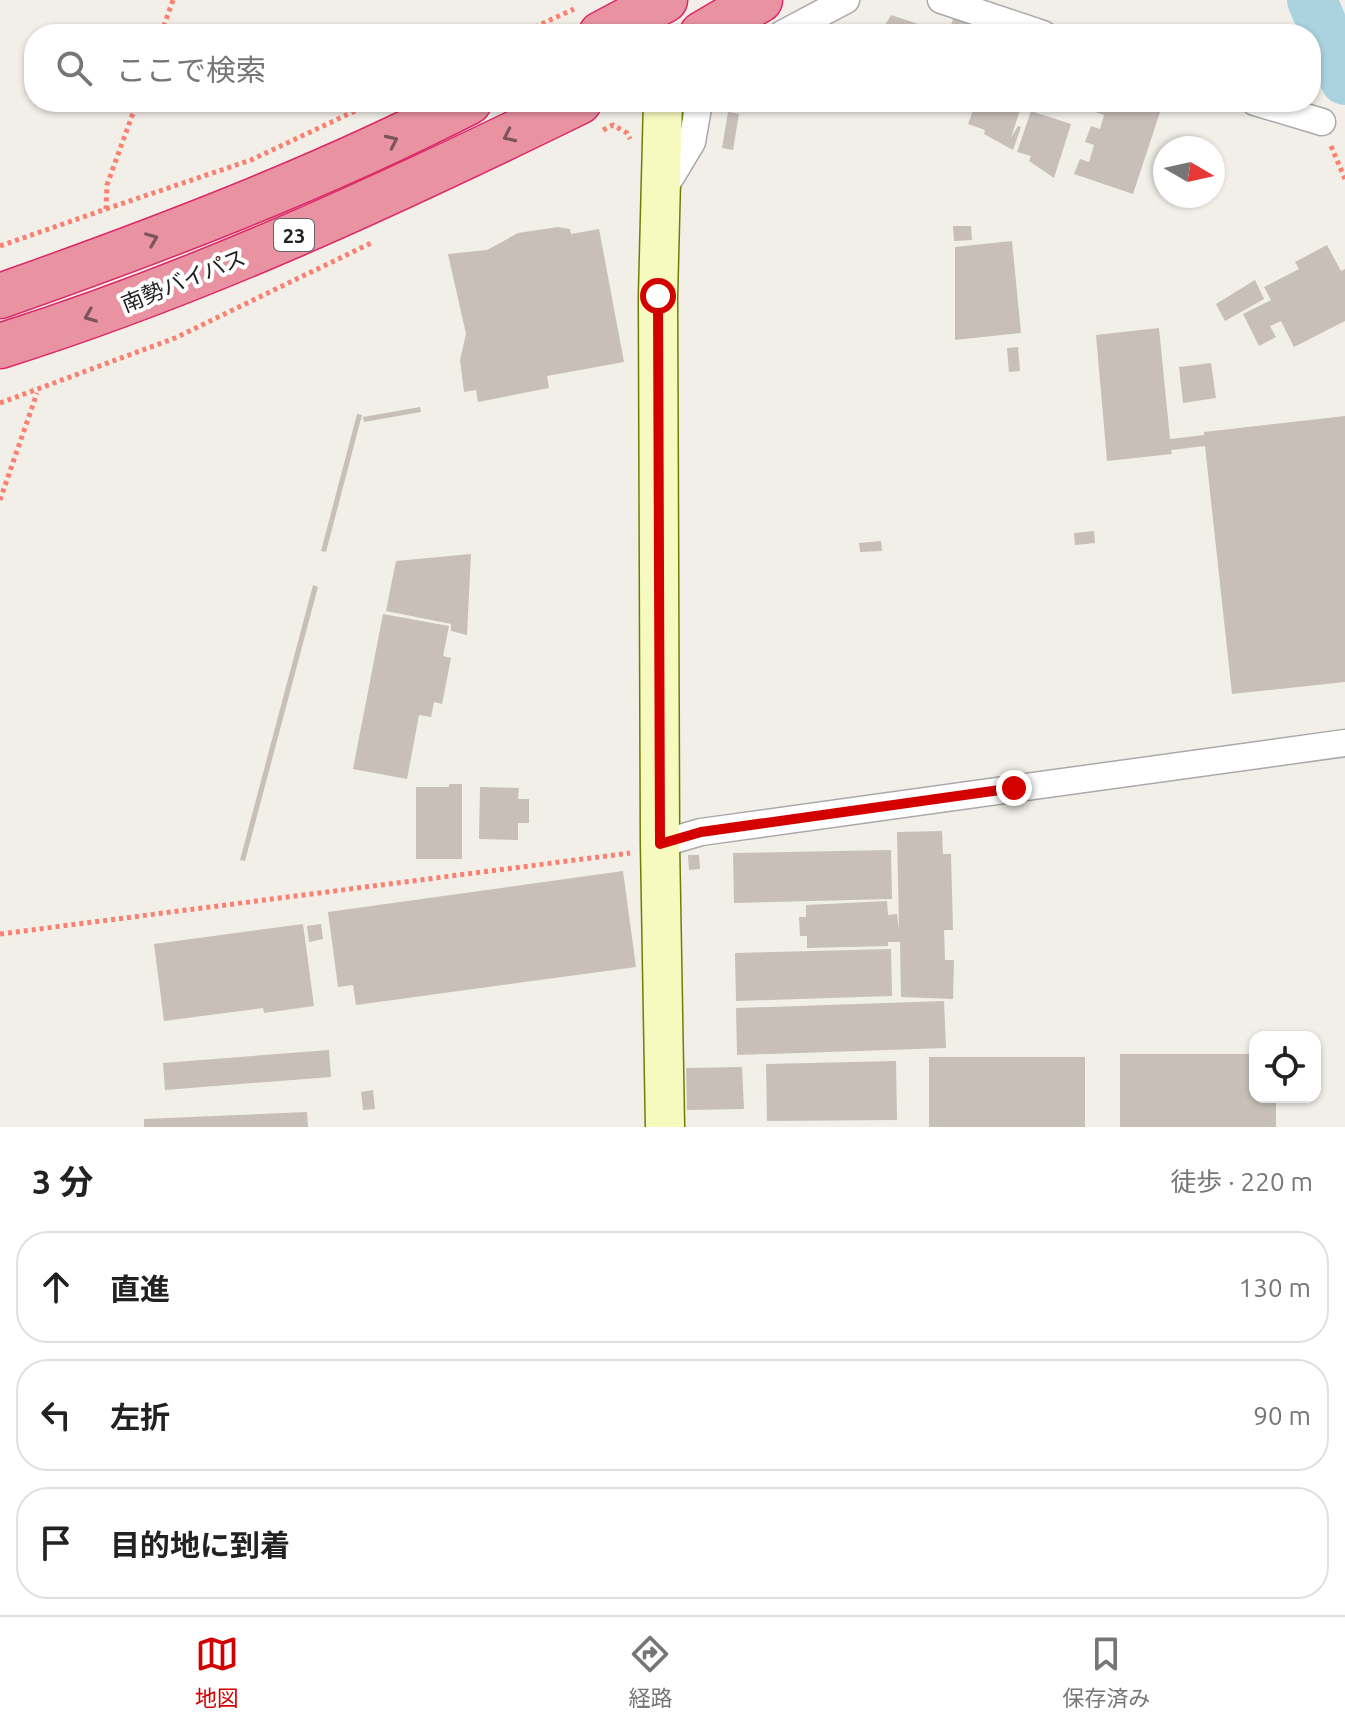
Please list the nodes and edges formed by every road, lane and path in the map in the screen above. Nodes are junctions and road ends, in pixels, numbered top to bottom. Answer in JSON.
{"nodes":[{"id":1,"x":173,"y":0,"type":"edge"},
{"id":2,"x":760,"y":0,"type":"edge"},
{"id":3,"x":846,"y":0,"type":"edge"},
{"id":4,"x":941,"y":0,"type":"edge"},
{"id":5,"x":657,"y":10,"type":"edge"},
{"id":6,"x":592,"y":19,"type":"edge"},
{"id":7,"x":165,"y":24,"type":"edge"},
{"id":8,"x":568,"y":24,"type":"edge"},
{"id":9,"x":719,"y":24,"type":"edge"},
{"id":10,"x":801,"y":24,"type":"edge"},
{"id":11,"x":1013,"y":24,"type":"edge"},
{"id":12,"x":133,"y":112,"type":"edge"},
{"id":13,"x":353,"y":112,"type":"edge"},
{"id":14,"x":449,"y":112,"type":"edge"},
{"id":15,"x":663,"y":112,"type":"edge"},
{"id":16,"x":697,"y":112,"type":"edge"},
{"id":17,"x":1288,"y":112,"type":"edge"},
{"id":18,"x":590,"y":117,"type":"edge"},
{"id":19,"x":1322,"y":122,"type":"joint"},
{"id":20,"x":633,"y":146,"type":"dead end"},
{"id":21,"x":1345,"y":179,"type":"edge"},
{"id":22,"x":663,"y":190,"type":"junction"},
{"id":23,"x":106,"y":209,"type":"junction"},
{"id":24,"x":382,"y":237,"type":"dead end"},
{"id":25,"x":0,"y":246,"type":"edge"},
{"id":26,"x":0,"y":296,"type":"edge"},
{"id":27,"x":0,"y":346,"type":"edge"},
{"id":28,"x":37,"y":392,"type":"junction"},
{"id":29,"x":0,"y":403,"type":"edge"},
{"id":30,"x":0,"y":500,"type":"edge"},
{"id":31,"x":1345,"y":743,"type":"edge"},
{"id":32,"x":660,"y":844,"type":"junction"},
{"id":33,"x":0,"y":934,"type":"edge"},
{"id":34,"x":665,"y":1127,"type":"edge"}],
"edges":[{"from":1,"to":7,"type":"path"},
{"from":2,"to":9,"type":"highway"},
{"from":3,"to":10,"type":"street"},
{"from":4,"to":11,"type":"street"},
{"from":5,"to":6,"type":"highway"},
{"from":6,"to":8,"type":"path"},
{"from":12,"to":23,"type":"path"},
{"from":13,"to":23,"type":"path"},
{"from":26,"to":14,"type":"highway","number":"23","one_way":true},
{"from":15,"to":22,"type":"street"},
{"from":16,"to":22,"type":"street"},
{"from":17,"to":19,"type":"street"},
{"from":18,"to":20,"type":"path"},
{"from":18,"to":27,"type":"highway","name":"南勢バイパス","number":"23","one_way":true},
{"from":19,"to":21,"type":"path"},
{"from":22,"to":32,"type":"street"},
{"from":23,"to":25,"type":"path"},
{"from":24,"to":28,"type":"path"},
{"from":28,"to":29,"type":"path"},
{"from":28,"to":30,"type":"path"},
{"from":31,"to":32,"type":"street"},
{"from":32,"to":33,"type":"path"},
{"from":32,"to":34,"type":"street"}]}
